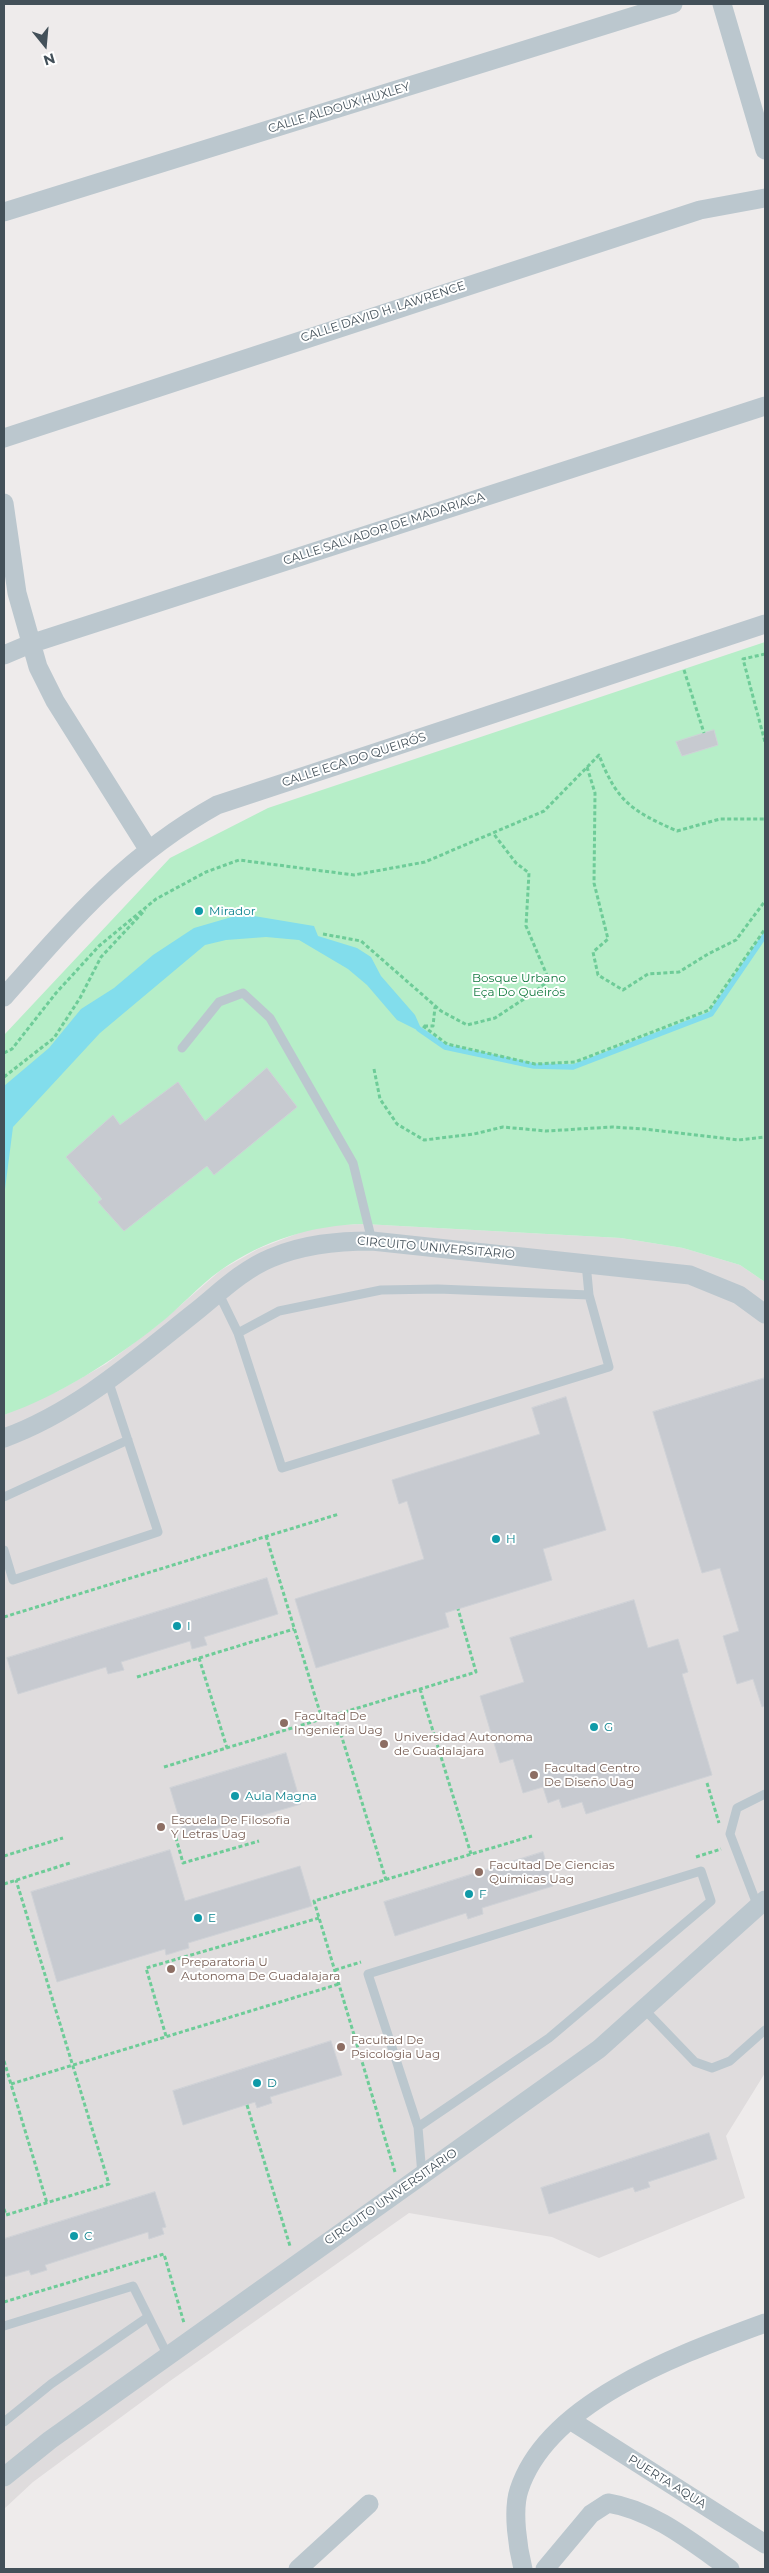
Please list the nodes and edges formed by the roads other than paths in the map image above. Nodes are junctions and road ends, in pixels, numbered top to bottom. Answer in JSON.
{"nodes":[{"id":1,"x":674,"y":4,"type":"edge"},
{"id":2,"x":722,"y":4,"type":"edge"},
{"id":3,"x":765,"y":150,"type":"edge"},
{"id":4,"x":765,"y":198,"type":"edge"},
{"id":5,"x":4,"y":212,"type":"edge"},
{"id":6,"x":765,"y":406,"type":"edge"},
{"id":7,"x":4,"y":438,"type":"edge"},
{"id":8,"x":4,"y":503,"type":"edge"},
{"id":9,"x":765,"y":624,"type":"edge"},
{"id":10,"x":30,"y":644,"type":"junction"},
{"id":11,"x":4,"y":656,"type":"edge"},
{"id":12,"x":148,"y":849,"type":"junction"},
{"id":13,"x":4,"y":997,"type":"edge"},
{"id":14,"x":182,"y":1048,"type":"dead end"},
{"id":15,"x":372,"y":1241,"type":"junction"},
{"id":16,"x":586,"y":1262,"type":"junction"},
{"id":17,"x":219,"y":1294,"type":"junction"},
{"id":18,"x":589,"y":1295,"type":"junction"},
{"id":19,"x":765,"y":1314,"type":"edge"},
{"id":20,"x":238,"y":1333,"type":"junction"},
{"id":21,"x":108,"y":1380,"type":"junction"},
{"id":22,"x":4,"y":1438,"type":"edge"},
{"id":23,"x":128,"y":1440,"type":"junction"},
{"id":24,"x":4,"y":1497,"type":"edge"},
{"id":25,"x":4,"y":1550,"type":"edge"},
{"id":26,"x":765,"y":1794,"type":"edge"},
{"id":27,"x":762,"y":1904,"type":"edge"},
{"id":28,"x":644,"y":2009,"type":"junction"},
{"id":29,"x":765,"y":2030,"type":"edge"},
{"id":30,"x":418,"y":2127,"type":"junction"},
{"id":31,"x":422,"y":2175,"type":"junction"},
{"id":32,"x":148,"y":2317,"type":"junction"},
{"id":33,"x":765,"y":2323,"type":"edge"},
{"id":34,"x":4,"y":2326,"type":"edge"},
{"id":35,"x":168,"y":2356,"type":"junction"},
{"id":36,"x":570,"y":2420,"type":"junction"},
{"id":37,"x":4,"y":2422,"type":"edge"},
{"id":38,"x":4,"y":2477,"type":"edge"},
{"id":39,"x":369,"y":2504,"type":"dead end"},
{"id":40,"x":765,"y":2544,"type":"edge"},
{"id":41,"x":298,"y":2569,"type":"edge"},
{"id":42,"x":523,"y":2569,"type":"edge"},
{"id":43,"x":545,"y":2569,"type":"edge"},
{"id":44,"x":730,"y":2569,"type":"edge"}],
"edges":[{"from":1,"to":5,"type":"street","name":"CALLE ALDOUX HUXLEY"},
{"from":2,"to":3,"type":"street"},
{"from":4,"to":7,"type":"street","name":"CALLE DAVID H. LAWRENCE"},
{"from":6,"to":10,"type":"street","name":"CALLE SALVADOR DE MADARIAGA"},
{"from":8,"to":10,"type":"street"},
{"from":9,"to":12,"type":"street","name":"CALLE ECA DO QUEIRÓS"},
{"from":10,"to":11,"type":"street","name":"CALLE SALVADOR DE MADARIAGA"},
{"from":10,"to":12,"type":"street"},
{"from":12,"to":13,"type":"street","name":"CALLE ECA DO QUEIRÓS"},
{"from":14,"to":15,"type":"lane"},
{"from":15,"to":16,"type":"street","name":"CIRCUITO UNIVERSITARIO"},
{"from":15,"to":17,"type":"street","name":"CIRCUITO UNIVERSITARIO"},
{"from":16,"to":18,"type":"lane"},
{"from":16,"to":19,"type":"street","name":"CIRCUITO UNIVERSITARIO"},
{"from":17,"to":20,"type":"lane"},
{"from":17,"to":21,"type":"street","name":"CIRCUITO UNIVERSITARIO"},
{"from":18,"to":20,"type":"lane"},
{"from":18,"to":20,"type":"lane"},
{"from":21,"to":22,"type":"street","name":"CIRCUITO UNIVERSITARIO"},
{"from":21,"to":23,"type":"lane"},
{"from":23,"to":24,"type":"lane"},
{"from":23,"to":25,"type":"lane"},
{"from":26,"to":27,"type":"lane"},
{"from":27,"to":28,"type":"street","name":"CIRCUITO UNIVERSITARIO"},
{"from":28,"to":29,"type":"lane"},
{"from":28,"to":31,"type":"street","name":"CIRCUITO UNIVERSITARIO"},
{"from":30,"to":30,"type":"lane"},
{"from":30,"to":31,"type":"lane"},
{"from":31,"to":35,"type":"street","name":"CIRCUITO UNIVERSITARIO"},
{"from":32,"to":34,"type":"lane"},
{"from":32,"to":35,"type":"lane"},
{"from":32,"to":37,"type":"lane"},
{"from":33,"to":36,"type":"street"},
{"from":35,"to":38,"type":"street","name":"CIRCUITO UNIVERSITARIO"},
{"from":36,"to":40,"type":"street","name":"PUERTA AQUA"},
{"from":36,"to":42,"type":"street"},
{"from":39,"to":41,"type":"street"},
{"from":43,"to":44,"type":"street"}]}
